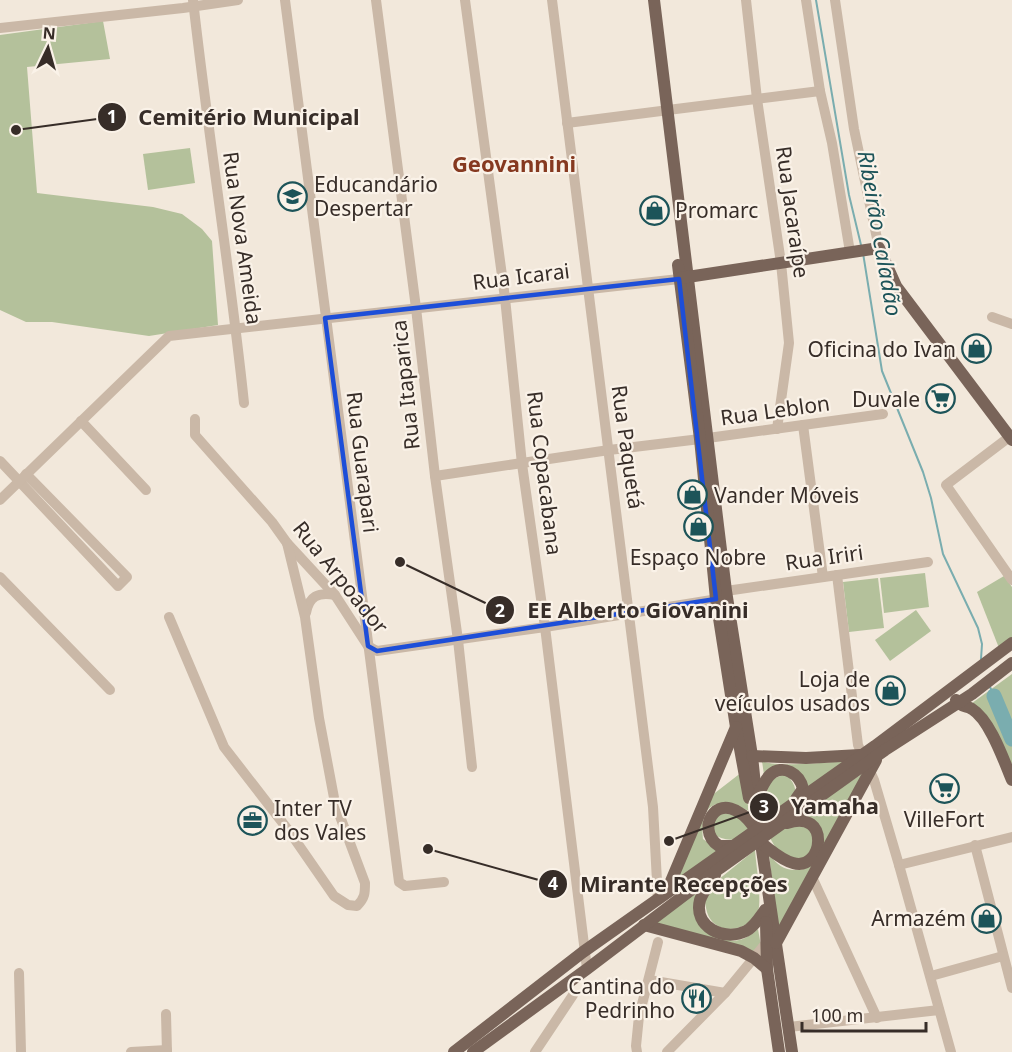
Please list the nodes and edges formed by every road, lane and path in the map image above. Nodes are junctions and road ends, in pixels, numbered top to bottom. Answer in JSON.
{"nodes":[{"id":1,"x":238,"y":0,"type":"edge"},
{"id":2,"x":285,"y":0,"type":"edge"},
{"id":3,"x":376,"y":0,"type":"edge"},
{"id":4,"x":465,"y":0,"type":"edge"},
{"id":5,"x":552,"y":0,"type":"edge"},
{"id":6,"x":647,"y":0,"type":"edge"},
{"id":7,"x":654,"y":0,"type":"edge"},
{"id":8,"x":746,"y":0,"type":"edge"},
{"id":9,"x":806,"y":0,"type":"edge"},
{"id":10,"x":835,"y":0,"type":"edge"},
{"id":11,"x":188,"y":4,"type":"edge"},
{"id":12,"x":0,"y":28,"type":"edge"},
{"id":13,"x":820,"y":91,"type":"junction"},
{"id":14,"x":757,"y":99,"type":"junction"},
{"id":15,"x":664,"y":111,"type":"junction"},
{"id":16,"x":567,"y":123,"type":"junction"},
{"id":17,"x":878,"y":248,"type":"junction"},
{"id":18,"x":852,"y":252,"type":"junction"},
{"id":19,"x":781,"y":263,"type":"junction"},
{"id":20,"x":683,"y":278,"type":"junction"},
{"id":21,"x":587,"y":288,"type":"junction"},
{"id":22,"x":505,"y":298,"type":"junction"},
{"id":23,"x":416,"y":308,"type":"junction"},
{"id":24,"x":992,"y":317,"type":"dead end"},
{"id":25,"x":325,"y":318,"type":"junction"},
{"id":26,"x":1012,"y":324,"type":"edge"},
{"id":27,"x":236,"y":328,"type":"junction"},
{"id":28,"x":244,"y":403,"type":"dead end"},
{"id":29,"x":883,"y":414,"type":"dead end"},
{"id":30,"x":195,"y":419,"type":"dead end"},
{"id":31,"x":81,"y":421,"type":"junction"},
{"id":32,"x":803,"y":425,"type":"junction"},
{"id":33,"x":777,"y":429,"type":"junction"},
{"id":34,"x":1011,"y":437,"type":"edge"},
{"id":35,"x":704,"y":439,"type":"junction"},
{"id":36,"x":609,"y":450,"type":"junction"},
{"id":37,"x":0,"y":461,"type":"edge"},
{"id":38,"x":522,"y":464,"type":"junction"},
{"id":39,"x":435,"y":476,"type":"junction"},
{"id":40,"x":22,"y":478,"type":"junction"},
{"id":41,"x":146,"y":490,"type":"dead end"},
{"id":42,"x":0,"y":500,"type":"edge"},
{"id":43,"x":288,"y":543,"type":"junction"},
{"id":44,"x":928,"y":562,"type":"dead end"},
{"id":45,"x":837,"y":575,"type":"junction"},
{"id":46,"x":0,"y":577,"type":"edge"},
{"id":47,"x":824,"y":577,"type":"junction"},
{"id":48,"x":1012,"y":580,"type":"edge"},
{"id":49,"x":335,"y":595,"type":"junction"},
{"id":50,"x":723,"y":596,"type":"junction"},
{"id":51,"x":630,"y":613,"type":"junction"},
{"id":52,"x":169,"y":617,"type":"dead end"},
{"id":53,"x":305,"y":617,"type":"junction"},
{"id":54,"x":545,"y":627,"type":"junction"},
{"id":55,"x":458,"y":640,"type":"junction"},
{"id":56,"x":1012,"y":643,"type":"edge"},
{"id":57,"x":368,"y":646,"type":"junction"},
{"id":58,"x":1012,"y":663,"type":"edge"},
{"id":59,"x":955,"y":687,"type":"junction"},
{"id":60,"x":110,"y":690,"type":"dead end"},
{"id":61,"x":960,"y":705,"type":"junction"},
{"id":62,"x":736,"y":727,"type":"junction"},
{"id":63,"x":752,"y":756,"type":"junction"},
{"id":64,"x":866,"y":763,"type":"junction"},
{"id":65,"x":472,"y":767,"type":"dead end"},
{"id":66,"x":1012,"y":780,"type":"edge"},
{"id":67,"x":757,"y":797,"type":"junction"},
{"id":68,"x":792,"y":804,"type":"junction"},
{"id":69,"x":769,"y":826,"type":"junction"},
{"id":70,"x":1012,"y":837,"type":"edge"},
{"id":71,"x":762,"y":843,"type":"junction"},
{"id":72,"x":743,"y":844,"type":"junction"},
{"id":73,"x":975,"y":845,"type":"junction"},
{"id":74,"x":899,"y":864,"type":"junction"},
{"id":75,"x":720,"y":868,"type":"junction"},
{"id":76,"x":812,"y":877,"type":"junction"},
{"id":77,"x":444,"y":882,"type":"dead end"},
{"id":78,"x":662,"y":897,"type":"junction"},
{"id":79,"x":765,"y":910,"type":"junction"},
{"id":80,"x":644,"y":925,"type":"junction"},
{"id":81,"x":658,"y":942,"type":"dead end"},
{"id":82,"x":772,"y":942,"type":"junction"},
{"id":83,"x":584,"y":952,"type":"junction"},
{"id":84,"x":1003,"y":956,"type":"junction"},
{"id":85,"x":754,"y":958,"type":"junction"},
{"id":86,"x":587,"y":969,"type":"junction"},
{"id":87,"x":767,"y":969,"type":"junction"},
{"id":88,"x":18,"y":973,"type":"dead end"},
{"id":89,"x":931,"y":976,"type":"junction"},
{"id":90,"x":649,"y":980,"type":"junction"},
{"id":91,"x":1012,"y":988,"type":"edge"},
{"id":92,"x":726,"y":993,"type":"junction"},
{"id":93,"x":573,"y":995,"type":"dead end"},
{"id":94,"x":939,"y":1010,"type":"junction"},
{"id":95,"x":165,"y":1014,"type":"dead end"},
{"id":96,"x":877,"y":1018,"type":"junction"},
{"id":97,"x":789,"y":1027,"type":"junction"},
{"id":98,"x":167,"y":1051,"type":"edge"},
{"id":99,"x":21,"y":1052,"type":"edge"},
{"id":100,"x":131,"y":1052,"type":"edge"},
{"id":101,"x":454,"y":1052,"type":"edge"},
{"id":102,"x":474,"y":1052,"type":"edge"},
{"id":103,"x":535,"y":1052,"type":"edge"},
{"id":104,"x":638,"y":1052,"type":"edge"},
{"id":105,"x":667,"y":1052,"type":"edge"},
{"id":106,"x":779,"y":1052,"type":"edge"},
{"id":107,"x":792,"y":1052,"type":"edge"},
{"id":108,"x":951,"y":1052,"type":"edge"}],
"edges":[{"from":1,"to":11,"type":"street"},
{"from":2,"to":25,"type":"street","name":"Rua Guarapari"},
{"from":3,"to":23,"type":"street","name":"Rua Itaparica"},
{"from":4,"to":22,"type":"street","name":"Rua Copacabana"},
{"from":5,"to":16,"type":"street","name":"Rua Paquetá"},
{"from":6,"to":15,"type":"main road"},
{"from":7,"to":15,"type":"main road"},
{"from":8,"to":14,"type":"street","name":"Rua Jacaraípe"},
{"from":9,"to":13,"type":"street"},
{"from":10,"to":17,"type":"street"},
{"from":11,"to":12,"type":"street"},
{"from":11,"to":27,"type":"street","name":"Rua Nova Ameida"},
{"from":13,"to":14,"type":"street"},
{"from":13,"to":18,"type":"street"},
{"from":14,"to":15,"type":"street"},
{"from":14,"to":19,"type":"street","name":"Rua Jacaraípe"},
{"from":15,"to":16,"type":"street"},
{"from":15,"to":20,"type":"main road"},
{"from":16,"to":21,"type":"street","name":"Rua Paquetá"},
{"from":17,"to":18,"type":"main road","name":"Rua Icarai"},
{"from":17,"to":34,"type":"main road"},
{"from":18,"to":19,"type":"main road","name":"Rua Icarai"},
{"from":19,"to":20,"type":"main road","name":"Rua Icarai"},
{"from":19,"to":33,"type":"street","name":"Rua Jacaraípe"},
{"from":20,"to":21,"type":"street","name":"Rua Icarai"},
{"from":20,"to":35,"type":"main road"},
{"from":21,"to":22,"type":"street","name":"Rua Icarai"},
{"from":21,"to":36,"type":"street","name":"Rua Paquetá"},
{"from":22,"to":23,"type":"street","name":"Rua Icarai"},
{"from":22,"to":38,"type":"street","name":"Rua Copacabana"},
{"from":23,"to":25,"type":"street","name":"Rua Icarai"},
{"from":23,"to":39,"type":"street","name":"Rua Itaparica"},
{"from":24,"to":26,"type":"street"},
{"from":25,"to":27,"type":"street","name":"Rua Icarai"},
{"from":25,"to":57,"type":"street","name":"Rua Guarapari"},
{"from":27,"to":28,"type":"street","name":"Rua Nova Ameida"},
{"from":27,"to":31,"type":"street","name":"Rua Icarai"},
{"from":29,"to":32,"type":"street","name":"Rua Leblon"},
{"from":30,"to":43,"type":"street","name":"Rua Arpoador"},
{"from":31,"to":40,"type":"street"},
{"from":31,"to":41,"type":"street"},
{"from":32,"to":33,"type":"street","name":"Rua Leblon"},
{"from":32,"to":47,"type":"street"},
{"from":33,"to":35,"type":"street","name":"Rua Leblon"},
{"from":34,"to":48,"type":"street"},
{"from":35,"to":36,"type":"street","name":"Rua Leblon"},
{"from":35,"to":50,"type":"main road"},
{"from":36,"to":38,"type":"street","name":"Rua Leblon"},
{"from":36,"to":51,"type":"street","name":"Rua Paquetá"},
{"from":37,"to":40,"type":"street"},
{"from":38,"to":39,"type":"street","name":"Rua Leblon"},
{"from":38,"to":54,"type":"street","name":"Rua Copacabana"},
{"from":39,"to":55,"type":"street","name":"Rua Itaparica"},
{"from":40,"to":40,"type":"street"},
{"from":40,"to":42,"type":"street"},
{"from":43,"to":49,"type":"street","name":"Rua Arpoador"},
{"from":43,"to":53,"type":"street"},
{"from":44,"to":45,"type":"street","name":"Rua Iriri"},
{"from":45,"to":47,"type":"street","name":"Rua Iriri"},
{"from":45,"to":64,"type":"street"},
{"from":46,"to":60,"type":"street"},
{"from":47,"to":50,"type":"street","name":"Rua Iriri"},
{"from":49,"to":53,"type":"street"},
{"from":49,"to":57,"type":"street","name":"Rua Arpoador"},
{"from":50,"to":51,"type":"street","name":"Rua Arpoador"},
{"from":50,"to":62,"type":"main road"},
{"from":50,"to":63,"type":"main road"},
{"from":51,"to":54,"type":"street","name":"Rua Arpoador"},
{"from":51,"to":78,"type":"street","name":"Rua Paquetá"},
{"from":52,"to":53,"type":"street"},
{"from":54,"to":55,"type":"street","name":"Rua Arpoador"},
{"from":54,"to":83,"type":"street","name":"Rua Copacabana"},
{"from":55,"to":57,"type":"street","name":"Rua Arpoador"},
{"from":55,"to":65,"type":"street","name":"Rua Itaparica"},
{"from":56,"to":59,"type":"main road"},
{"from":57,"to":77,"type":"street","name":"Rua Guarapari"},
{"from":58,"to":61,"type":"main road"},
{"from":59,"to":61,"type":"main road"},
{"from":59,"to":64,"type":"main road"},
{"from":61,"to":64,"type":"main road"},
{"from":61,"to":66,"type":"main road"},
{"from":62,"to":69,"type":"main road"},
{"from":62,"to":78,"type":"main road"},
{"from":63,"to":64,"type":"main road"},
{"from":63,"to":67,"type":"main road"},
{"from":64,"to":68,"type":"main road"},
{"from":64,"to":69,"type":"main road"},
{"from":64,"to":74,"type":"street"},
{"from":64,"to":76,"type":"main road"},
{"from":67,"to":68,"type":"main road"},
{"from":67,"to":71,"type":"main road"},
{"from":68,"to":69,"type":"main road"},
{"from":69,"to":71,"type":"main road"},
{"from":69,"to":72,"type":"main road"},
{"from":69,"to":72,"type":"main road"},
{"from":69,"to":79,"type":"main road"},
{"from":70,"to":73,"type":"street"},
{"from":71,"to":82,"type":"main road"},
{"from":72,"to":75,"type":"main road"},
{"from":72,"to":78,"type":"main road"},
{"from":73,"to":74,"type":"street"},
{"from":73,"to":84,"type":"street"},
{"from":74,"to":89,"type":"street"},
{"from":75,"to":79,"type":"main road"},
{"from":75,"to":80,"type":"main road"},
{"from":76,"to":82,"type":"main road"},
{"from":76,"to":96,"type":"street"},
{"from":78,"to":83,"type":"main road"},
{"from":79,"to":82,"type":"main road"},
{"from":80,"to":85,"type":"main road"},
{"from":80,"to":86,"type":"main road"},
{"from":81,"to":90,"type":"street"},
{"from":82,"to":85,"type":"street"},
{"from":82,"to":87,"type":"main road"},
{"from":82,"to":97,"type":"main road"},
{"from":83,"to":86,"type":"street","name":"Rua Copacabana"},
{"from":83,"to":101,"type":"main road"},
{"from":84,"to":89,"type":"street"},
{"from":84,"to":91,"type":"street"},
{"from":85,"to":87,"type":"main road"},
{"from":85,"to":92,"type":"street"},
{"from":86,"to":102,"type":"main road"},
{"from":87,"to":106,"type":"main road"},
{"from":88,"to":99,"type":"street"},
{"from":89,"to":94,"type":"street"},
{"from":90,"to":92,"type":"street"},
{"from":90,"to":104,"type":"street"},
{"from":92,"to":105,"type":"street"},
{"from":93,"to":103,"type":"street"},
{"from":94,"to":96,"type":"street"},
{"from":94,"to":108,"type":"street"},
{"from":95,"to":98,"type":"street"},
{"from":96,"to":97,"type":"street"},
{"from":97,"to":107,"type":"main road"},
{"from":98,"to":100,"type":"street"}]}
